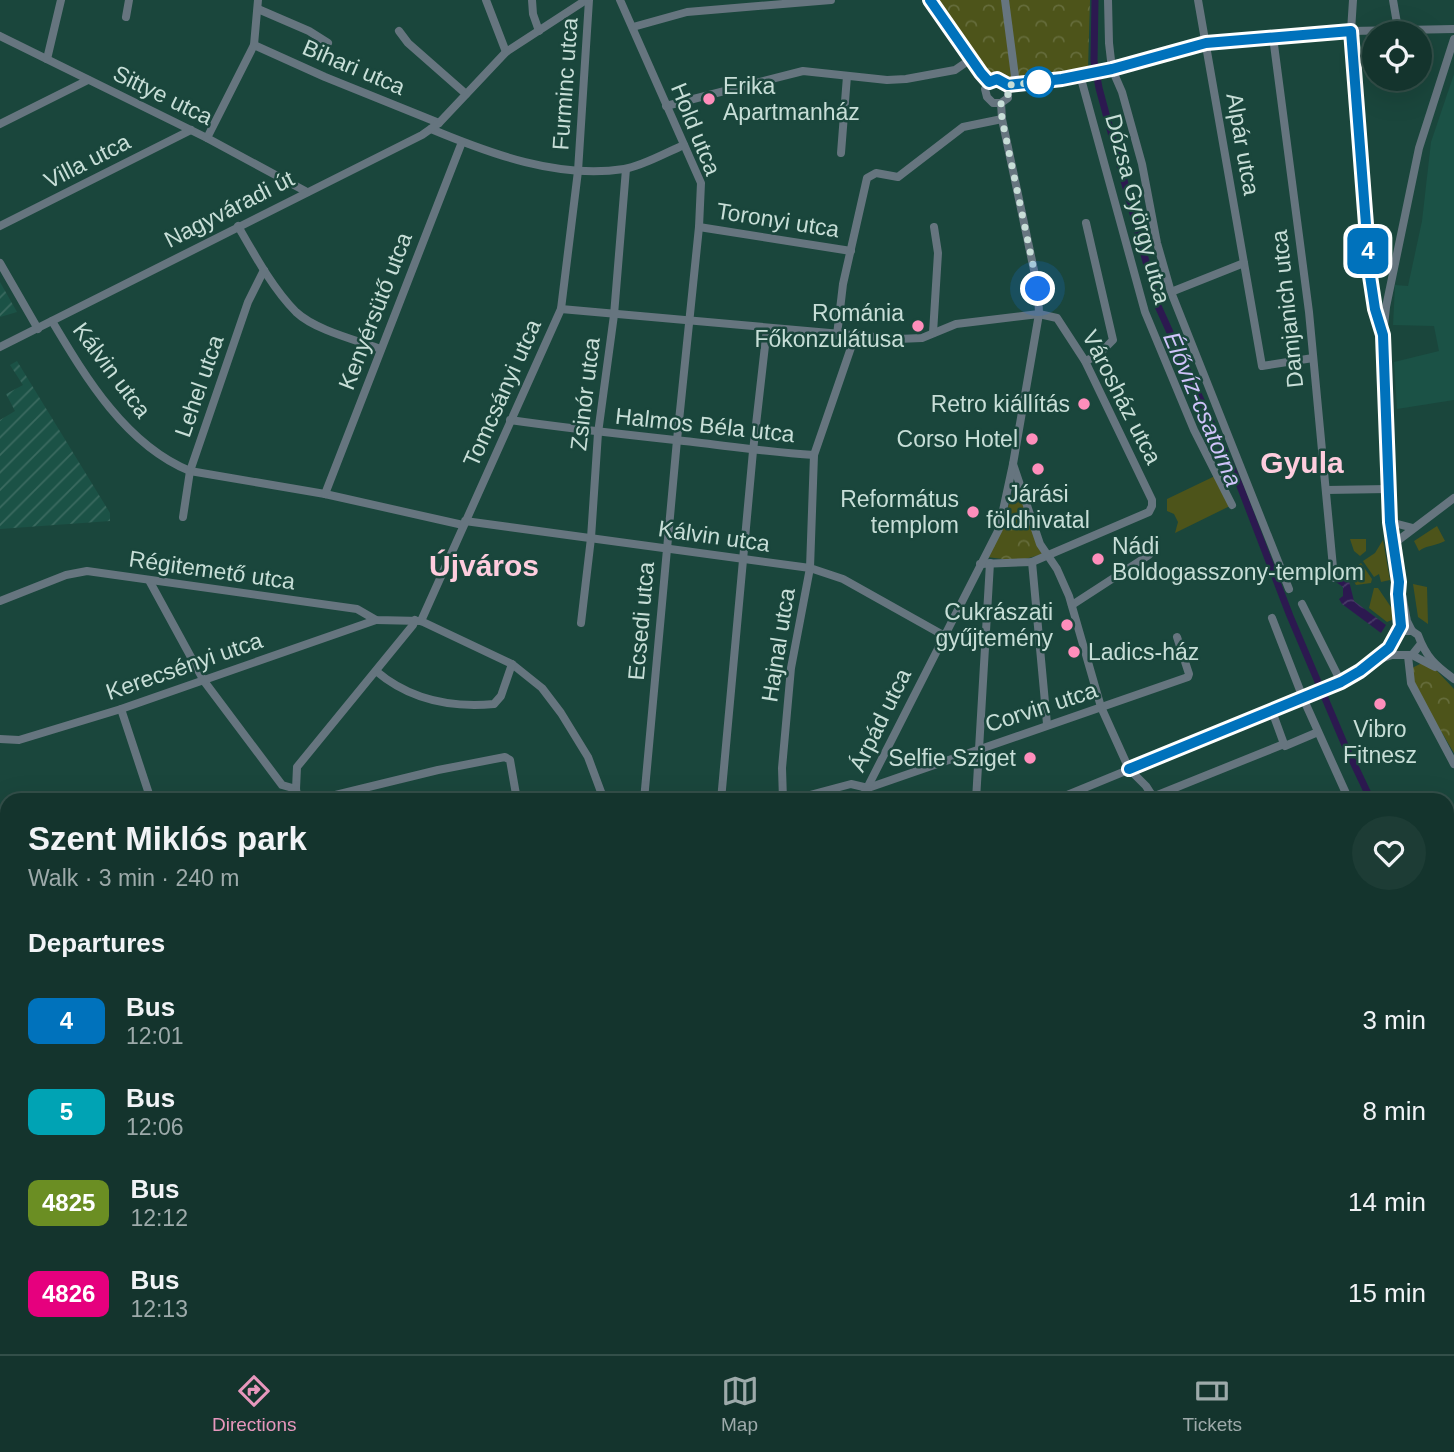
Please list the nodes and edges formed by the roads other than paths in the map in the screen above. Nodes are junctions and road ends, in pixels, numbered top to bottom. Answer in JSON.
{"nodes":[{"id":1,"x":61,"y":0,"type":"edge"},
{"id":2,"x":129,"y":0,"type":"edge"},
{"id":3,"x":486,"y":0,"type":"edge"},
{"id":4,"x":532,"y":0,"type":"edge"},
{"id":5,"x":588,"y":0,"type":"edge"},
{"id":6,"x":620,"y":0,"type":"edge"},
{"id":7,"x":831,"y":0,"type":"edge"},
{"id":8,"x":930,"y":0,"type":"edge"},
{"id":9,"x":1005,"y":0,"type":"edge"},
{"id":10,"x":1108,"y":0,"type":"edge"},
{"id":11,"x":1198,"y":0,"type":"edge"},
{"id":12,"x":1353,"y":0,"type":"edge"},
{"id":13,"x":1393,"y":0,"type":"edge"},
{"id":14,"x":258,"y":4,"type":"edge"},
{"id":15,"x":126,"y":17,"type":"dead end"},
{"id":16,"x":1397,"y":21,"type":"edge"},
{"id":17,"x":633,"y":27,"type":"junction"},
{"id":18,"x":1432,"y":29,"type":"edge"},
{"id":19,"x":1454,"y":29,"type":"edge"},
{"id":20,"x":399,"y":31,"type":"dead end"},
{"id":21,"x":539,"y":31,"type":"junction"},
{"id":22,"x":1351,"y":31,"type":"junction"},
{"id":23,"x":1362,"y":31,"type":"edge"},
{"id":24,"x":0,"y":36,"type":"edge"},
{"id":25,"x":1273,"y":37,"type":"junction"},
{"id":26,"x":1454,"y":40,"type":"edge"},
{"id":27,"x":328,"y":43,"type":"dead end"},
{"id":28,"x":1206,"y":43,"type":"junction"},
{"id":29,"x":254,"y":45,"type":"junction"},
{"id":30,"x":506,"y":52,"type":"junction"},
{"id":31,"x":47,"y":59,"type":"junction"},
{"id":32,"x":971,"y":60,"type":"junction"},
{"id":33,"x":1110,"y":69,"type":"junction"},
{"id":34,"x":1082,"y":75,"type":"junction"},
{"id":35,"x":847,"y":76,"type":"junction"},
{"id":36,"x":88,"y":80,"type":"junction"},
{"id":37,"x":989,"y":82,"type":"junction"},
{"id":38,"x":1012,"y":85,"type":"junction"},
{"id":39,"x":466,"y":94,"type":"junction"},
{"id":40,"x":1001,"y":103,"type":"junction"},
{"id":41,"x":666,"y":106,"type":"junction"},
{"id":42,"x":1002,"y":119,"type":"junction"},
{"id":43,"x":439,"y":123,"type":"junction"},
{"id":44,"x":0,"y":124,"type":"edge"},
{"id":45,"x":431,"y":129,"type":"junction"},
{"id":46,"x":191,"y":130,"type":"junction"},
{"id":47,"x":207,"y":138,"type":"junction"},
{"id":48,"x":462,"y":142,"type":"junction"},
{"id":49,"x":684,"y":145,"type":"junction"},
{"id":50,"x":841,"y":153,"type":"dead end"},
{"id":51,"x":626,"y":169,"type":"junction"},
{"id":52,"x":578,"y":171,"type":"junction"},
{"id":53,"x":307,"y":192,"type":"junction"},
{"id":54,"x":1086,"y":223,"type":"dead end"},
{"id":55,"x":0,"y":226,"type":"edge"},
{"id":56,"x":238,"y":226,"type":"junction"},
{"id":57,"x":699,"y":227,"type":"junction"},
{"id":58,"x":934,"y":227,"type":"dead end"},
{"id":59,"x":851,"y":251,"type":"junction"},
{"id":60,"x":1395,"y":262,"type":"junction"},
{"id":61,"x":0,"y":263,"type":"edge"},
{"id":62,"x":1244,"y":263,"type":"junction"},
{"id":63,"x":1369,"y":264,"type":"junction"},
{"id":64,"x":264,"y":270,"type":"junction"},
{"id":65,"x":1171,"y":292,"type":"junction"},
{"id":66,"x":1386,"y":307,"type":"junction"},
{"id":67,"x":561,"y":309,"type":"junction"},
{"id":68,"x":1375,"y":309,"type":"junction"},
{"id":69,"x":1039,"y":314,"type":"junction"},
{"id":70,"x":614,"y":315,"type":"junction"},
{"id":71,"x":52,"y":321,"type":"junction"},
{"id":72,"x":688,"y":321,"type":"junction"},
{"id":73,"x":767,"y":328,"type":"junction"},
{"id":74,"x":38,"y":329,"type":"junction"},
{"id":75,"x":933,"y":333,"type":"junction"},
{"id":76,"x":837,"y":335,"type":"junction"},
{"id":77,"x":1383,"y":335,"type":"junction"},
{"id":78,"x":855,"y":336,"type":"junction"},
{"id":79,"x":0,"y":347,"type":"edge"},
{"id":80,"x":381,"y":349,"type":"junction"},
{"id":81,"x":1312,"y":358,"type":"junction"},
{"id":82,"x":1085,"y":361,"type":"junction"},
{"id":83,"x":510,"y":420,"type":"junction"},
{"id":84,"x":598,"y":433,"type":"junction"},
{"id":85,"x":677,"y":440,"type":"junction"},
{"id":86,"x":753,"y":451,"type":"junction"},
{"id":87,"x":814,"y":455,"type":"junction"},
{"id":88,"x":1013,"y":464,"type":"junction"},
{"id":89,"x":190,"y":471,"type":"junction"},
{"id":90,"x":1020,"y":484,"type":"junction"},
{"id":91,"x":1009,"y":485,"type":"junction"},
{"id":92,"x":1388,"y":489,"type":"junction"},
{"id":93,"x":1326,"y":490,"type":"junction"},
{"id":94,"x":325,"y":494,"type":"junction"},
{"id":95,"x":1454,"y":498,"type":"edge"},
{"id":96,"x":1232,"y":505,"type":"dead end"},
{"id":97,"x":183,"y":517,"type":"dead end"},
{"id":98,"x":1390,"y":522,"type":"junction"},
{"id":99,"x":464,"y":523,"type":"junction"},
{"id":100,"x":1413,"y":528,"type":"junction"},
{"id":101,"x":591,"y":538,"type":"junction"},
{"id":102,"x":1392,"y":545,"type":"junction"},
{"id":103,"x":667,"y":549,"type":"junction"},
{"id":104,"x":1149,"y":555,"type":"dead end"},
{"id":105,"x":1048,"y":556,"type":"junction"},
{"id":106,"x":744,"y":560,"type":"junction"},
{"id":107,"x":1032,"y":562,"type":"junction"},
{"id":108,"x":990,"y":563,"type":"junction"},
{"id":109,"x":980,"y":564,"type":"junction"},
{"id":110,"x":810,"y":568,"type":"junction"},
{"id":111,"x":1334,"y":578,"type":"dead end"},
{"id":112,"x":150,"y":582,"type":"junction"},
{"id":113,"x":1399,"y":582,"type":"junction"},
{"id":114,"x":1289,"y":589,"type":"dead end"},
{"id":115,"x":0,"y":601,"type":"edge"},
{"id":116,"x":1071,"y":601,"type":"junction"},
{"id":117,"x":1302,"y":604,"type":"dead end"},
{"id":118,"x":1272,"y":618,"type":"dead end"},
{"id":119,"x":376,"y":620,"type":"junction"},
{"id":120,"x":418,"y":620,"type":"junction"},
{"id":121,"x":581,"y":623,"type":"dead end"},
{"id":122,"x":1412,"y":631,"type":"junction"},
{"id":123,"x":943,"y":635,"type":"junction"},
{"id":124,"x":1177,"y":637,"type":"dead end"},
{"id":125,"x":1396,"y":638,"type":"junction"},
{"id":126,"x":1420,"y":645,"type":"junction"},
{"id":127,"x":1407,"y":655,"type":"junction"},
{"id":128,"x":512,"y":664,"type":"junction"},
{"id":129,"x":376,"y":671,"type":"junction"},
{"id":130,"x":1360,"y":671,"type":"junction"},
{"id":131,"x":1443,"y":671,"type":"junction"},
{"id":132,"x":1454,"y":679,"type":"edge"},
{"id":133,"x":204,"y":681,"type":"junction"},
{"id":134,"x":1338,"y":684,"type":"junction"},
{"id":135,"x":1303,"y":698,"type":"junction"},
{"id":136,"x":1101,"y":707,"type":"junction"},
{"id":137,"x":121,"y":709,"type":"junction"},
{"id":138,"x":1272,"y":712,"type":"junction"},
{"id":139,"x":1047,"y":724,"type":"junction"},
{"id":140,"x":1318,"y":732,"type":"junction"},
{"id":141,"x":1,"y":738,"type":"edge"},
{"id":142,"x":1284,"y":744,"type":"junction"},
{"id":143,"x":980,"y":747,"type":"junction"},
{"id":144,"x":1454,"y":764,"type":"edge"},
{"id":145,"x":1129,"y":769,"type":"junction"},
{"id":146,"x":868,"y":788,"type":"junction"},
{"id":147,"x":296,"y":789,"type":"junction"},
{"id":148,"x":149,"y":793,"type":"edge"},
{"id":149,"x":297,"y":793,"type":"edge"},
{"id":150,"x":344,"y":793,"type":"edge"},
{"id":151,"x":516,"y":793,"type":"edge"},
{"id":152,"x":601,"y":793,"type":"edge"},
{"id":153,"x":645,"y":793,"type":"edge"},
{"id":154,"x":722,"y":793,"type":"edge"},
{"id":155,"x":784,"y":793,"type":"edge"},
{"id":156,"x":811,"y":793,"type":"edge"},
{"id":157,"x":865,"y":793,"type":"edge"},
{"id":158,"x":977,"y":793,"type":"edge"},
{"id":159,"x":1072,"y":793,"type":"edge"},
{"id":160,"x":1147,"y":793,"type":"edge"},
{"id":161,"x":1166,"y":793,"type":"edge"},
{"id":162,"x":1343,"y":793,"type":"edge"}],
"edges":[{"from":1,"to":31,"type":"street"},
{"from":2,"to":15,"type":"street"},
{"from":3,"to":30,"type":"street"},
{"from":4,"to":21,"type":"street"},
{"from":5,"to":21,"type":"street","name":"Nagyváradi út"},
{"from":5,"to":52,"type":"street","name":"Furminc utca"},
{"from":6,"to":17,"type":"street","name":"Hold utca"},
{"from":7,"to":17,"type":"street"},
{"from":8,"to":32,"type":"street"},
{"from":9,"to":38,"type":"street"},
{"from":10,"to":33,"type":"street","name":"Dózsa György utca"},
{"from":11,"to":28,"type":"street","name":"Alpár utca"},
{"from":12,"to":22,"type":"street"},
{"from":13,"to":16,"type":"street"},
{"from":14,"to":27,"type":"street"},
{"from":14,"to":29,"type":"street"},
{"from":17,"to":41,"type":"street","name":"Hold utca"},
{"from":18,"to":19,"type":"street"},
{"from":20,"to":39,"type":"street"},
{"from":21,"to":30,"type":"street","name":"Nagyváradi út"},
{"from":22,"to":23,"type":"street"},
{"from":22,"to":25,"type":"street"},
{"from":22,"to":63,"type":"street"},
{"from":24,"to":31,"type":"street","name":"Sittye utca"},
{"from":25,"to":28,"type":"street"},
{"from":25,"to":81,"type":"street","name":"Damjanich utca"},
{"from":26,"to":60,"type":"street"},
{"from":28,"to":33,"type":"street"},
{"from":28,"to":62,"type":"street","name":"Alpár utca"},
{"from":29,"to":43,"type":"street","name":"Bihari utca"},
{"from":29,"to":47,"type":"street"},
{"from":30,"to":39,"type":"street","name":"Nagyváradi út"},
{"from":31,"to":36,"type":"street","name":"Sittye utca"},
{"from":32,"to":35,"type":"street"},
{"from":32,"to":37,"type":"street"},
{"from":33,"to":34,"type":"street"},
{"from":33,"to":65,"type":"street","name":"Dózsa György utca"},
{"from":34,"to":38,"type":"street"},
{"from":34,"to":96,"type":"street","name":"Dózsa György utca"},
{"from":35,"to":41,"type":"street"},
{"from":35,"to":50,"type":"street"},
{"from":36,"to":44,"type":"street"},
{"from":36,"to":46,"type":"street","name":"Sittye utca"},
{"from":37,"to":38,"type":"street"},
{"from":37,"to":40,"type":"street"},
{"from":38,"to":40,"type":"street"},
{"from":39,"to":43,"type":"street","name":"Nagyváradi út"},
{"from":40,"to":42,"type":"street","name":"Árpád utca"},
{"from":41,"to":49,"type":"street","name":"Hold utca"},
{"from":42,"to":59,"type":"street"},
{"from":42,"to":69,"type":"street","name":"Árpád utca"},
{"from":43,"to":45,"type":"street","name":"Nagyváradi út"},
{"from":45,"to":48,"type":"street"},
{"from":45,"to":53,"type":"street","name":"Nagyváradi út"},
{"from":46,"to":47,"type":"street","name":"Sittye utca"},
{"from":46,"to":55,"type":"street","name":"Villa utca"},
{"from":47,"to":53,"type":"street","name":"Sittye utca"},
{"from":48,"to":52,"type":"street"},
{"from":48,"to":80,"type":"street","name":"Kenyérsütő utca"},
{"from":49,"to":51,"type":"street"},
{"from":49,"to":57,"type":"street","name":"Hold utca"},
{"from":51,"to":52,"type":"street"},
{"from":51,"to":70,"type":"street","name":"Zsinór utca"},
{"from":52,"to":67,"type":"street","name":"Tomcsányi utca"},
{"from":53,"to":56,"type":"street","name":"Nagyváradi út"},
{"from":54,"to":82,"type":"street"},
{"from":56,"to":64,"type":"street"},
{"from":56,"to":71,"type":"street","name":"Nagyváradi út"},
{"from":57,"to":59,"type":"street","name":"Toronyi utca"},
{"from":57,"to":72,"type":"street","name":"Hold utca"},
{"from":58,"to":75,"type":"street"},
{"from":59,"to":76,"type":"street"},
{"from":60,"to":63,"type":"street"},
{"from":60,"to":66,"type":"street"},
{"from":61,"to":74,"type":"street"},
{"from":62,"to":65,"type":"street","name":"Dózsa György utca"},
{"from":62,"to":81,"type":"street","name":"Alpár utca"},
{"from":63,"to":68,"type":"street"},
{"from":64,"to":80,"type":"street"},
{"from":64,"to":89,"type":"street","name":"Lehel utca"},
{"from":65,"to":114,"type":"street","name":"Dózsa György utca"},
{"from":66,"to":68,"type":"street"},
{"from":66,"to":77,"type":"street"},
{"from":67,"to":70,"type":"street"},
{"from":67,"to":83,"type":"street","name":"Tomcsányi utca"},
{"from":68,"to":77,"type":"street"},
{"from":69,"to":75,"type":"street"},
{"from":69,"to":82,"type":"street","name":"Városház utca"},
{"from":69,"to":88,"type":"street","name":"Árpád utca"},
{"from":70,"to":72,"type":"street"},
{"from":70,"to":84,"type":"street","name":"Zsinór utca"},
{"from":71,"to":74,"type":"street","name":"Nagyváradi út"},
{"from":71,"to":89,"type":"street","name":"Kálvin utca"},
{"from":72,"to":73,"type":"street"},
{"from":72,"to":85,"type":"street","name":"Ecsedi utca"},
{"from":73,"to":76,"type":"street"},
{"from":73,"to":86,"type":"street"},
{"from":74,"to":79,"type":"street","name":"Nagyváradi út"},
{"from":75,"to":78,"type":"street"},
{"from":76,"to":78,"type":"street"},
{"from":77,"to":92,"type":"street"},
{"from":78,"to":87,"type":"street","name":"Hajnal utca"},
{"from":80,"to":94,"type":"street","name":"Kenyérsütő utca"},
{"from":81,"to":93,"type":"street","name":"Damjanich utca"},
{"from":82,"to":105,"type":"street","name":"Városház utca"},
{"from":83,"to":84,"type":"street","name":"Halmos Béla utca"},
{"from":83,"to":99,"type":"street","name":"Tomcsányi utca"},
{"from":84,"to":85,"type":"street","name":"Halmos Béla utca"},
{"from":84,"to":101,"type":"street","name":"Zsinór utca"},
{"from":85,"to":86,"type":"street","name":"Halmos Béla utca"},
{"from":85,"to":103,"type":"street","name":"Ecsedi utca"},
{"from":86,"to":87,"type":"street","name":"Halmos Béla utca"},
{"from":86,"to":106,"type":"street"},
{"from":87,"to":110,"type":"street","name":"Hajnal utca"},
{"from":88,"to":90,"type":"street"},
{"from":88,"to":91,"type":"street","name":"Árpád utca"},
{"from":89,"to":94,"type":"street","name":"Kálvin utca"},
{"from":89,"to":97,"type":"street","name":"Lehel utca"},
{"from":90,"to":91,"type":"street"},
{"from":90,"to":105,"type":"street"},
{"from":91,"to":109,"type":"street","name":"Árpád utca"},
{"from":92,"to":93,"type":"street"},
{"from":92,"to":98,"type":"street"},
{"from":93,"to":111,"type":"street","name":"Damjanich utca"},
{"from":94,"to":99,"type":"street","name":"Kálvin utca"},
{"from":95,"to":100,"type":"street"},
{"from":98,"to":100,"type":"street"},
{"from":98,"to":102,"type":"street"},
{"from":99,"to":101,"type":"street","name":"Kálvin utca"},
{"from":99,"to":120,"type":"street","name":"Tomcsányi utca"},
{"from":100,"to":102,"type":"street"},
{"from":101,"to":103,"type":"street","name":"Kálvin utca"},
{"from":101,"to":121,"type":"street","name":"Zsinór utca"},
{"from":102,"to":113,"type":"street"},
{"from":103,"to":106,"type":"street","name":"Kálvin utca"},
{"from":103,"to":153,"type":"street","name":"Ecsedi utca"},
{"from":104,"to":116,"type":"street"},
{"from":105,"to":107,"type":"street"},
{"from":105,"to":116,"type":"street"},
{"from":106,"to":110,"type":"street","name":"Kálvin utca"},
{"from":106,"to":154,"type":"street"},
{"from":107,"to":108,"type":"street"},
{"from":107,"to":139,"type":"street"},
{"from":108,"to":109,"type":"street"},
{"from":108,"to":143,"type":"street"},
{"from":109,"to":123,"type":"street","name":"Árpád utca"},
{"from":110,"to":123,"type":"street","name":"Kálvin utca"},
{"from":110,"to":155,"type":"street","name":"Hajnal utca"},
{"from":112,"to":115,"type":"street","name":"Régitemető utca"},
{"from":112,"to":119,"type":"street","name":"Régitemető utca"},
{"from":112,"to":133,"type":"street"},
{"from":113,"to":122,"type":"street"},
{"from":113,"to":125,"type":"street"},
{"from":116,"to":136,"type":"street"},
{"from":117,"to":134,"type":"street"},
{"from":118,"to":135,"type":"street"},
{"from":119,"to":120,"type":"street","name":"Régitemető utca"},
{"from":119,"to":133,"type":"street","name":"Kerecsényi utca"},
{"from":120,"to":128,"type":"street"},
{"from":120,"to":129,"type":"street","name":"Tomcsányi utca"},
{"from":122,"to":125,"type":"street"},
{"from":122,"to":126,"type":"street"},
{"from":123,"to":146,"type":"street","name":"Árpád utca"},
{"from":124,"to":136,"type":"street","name":"Corvin utca"},
{"from":125,"to":127,"type":"street"},
{"from":125,"to":130,"type":"street"},
{"from":126,"to":127,"type":"street"},
{"from":126,"to":131,"type":"street"},
{"from":127,"to":130,"type":"street"},
{"from":127,"to":131,"type":"street"},
{"from":127,"to":144,"type":"street"},
{"from":128,"to":129,"type":"street"},
{"from":128,"to":152,"type":"street"},
{"from":129,"to":147,"type":"street","name":"Tomcsányi utca"},
{"from":130,"to":134,"type":"street"},
{"from":131,"to":132,"type":"street"},
{"from":133,"to":137,"type":"street","name":"Kerecsényi utca"},
{"from":133,"to":147,"type":"street"},
{"from":134,"to":135,"type":"street"},
{"from":135,"to":138,"type":"street"},
{"from":135,"to":140,"type":"street"},
{"from":136,"to":139,"type":"street","name":"Corvin utca"},
{"from":136,"to":145,"type":"street"},
{"from":137,"to":141,"type":"street","name":"Kerecsényi utca"},
{"from":137,"to":148,"type":"street"},
{"from":138,"to":142,"type":"street"},
{"from":138,"to":145,"type":"street"},
{"from":139,"to":143,"type":"street","name":"Corvin utca"},
{"from":140,"to":142,"type":"street"},
{"from":140,"to":162,"type":"street"},
{"from":142,"to":161,"type":"street"},
{"from":143,"to":146,"type":"street","name":"Corvin utca"},
{"from":143,"to":158,"type":"street"},
{"from":145,"to":159,"type":"street"},
{"from":145,"to":160,"type":"street"},
{"from":146,"to":156,"type":"street","name":"Corvin utca"},
{"from":146,"to":157,"type":"street","name":"Árpád utca"},
{"from":147,"to":149,"type":"street"},
{"from":150,"to":151,"type":"street"}]}
